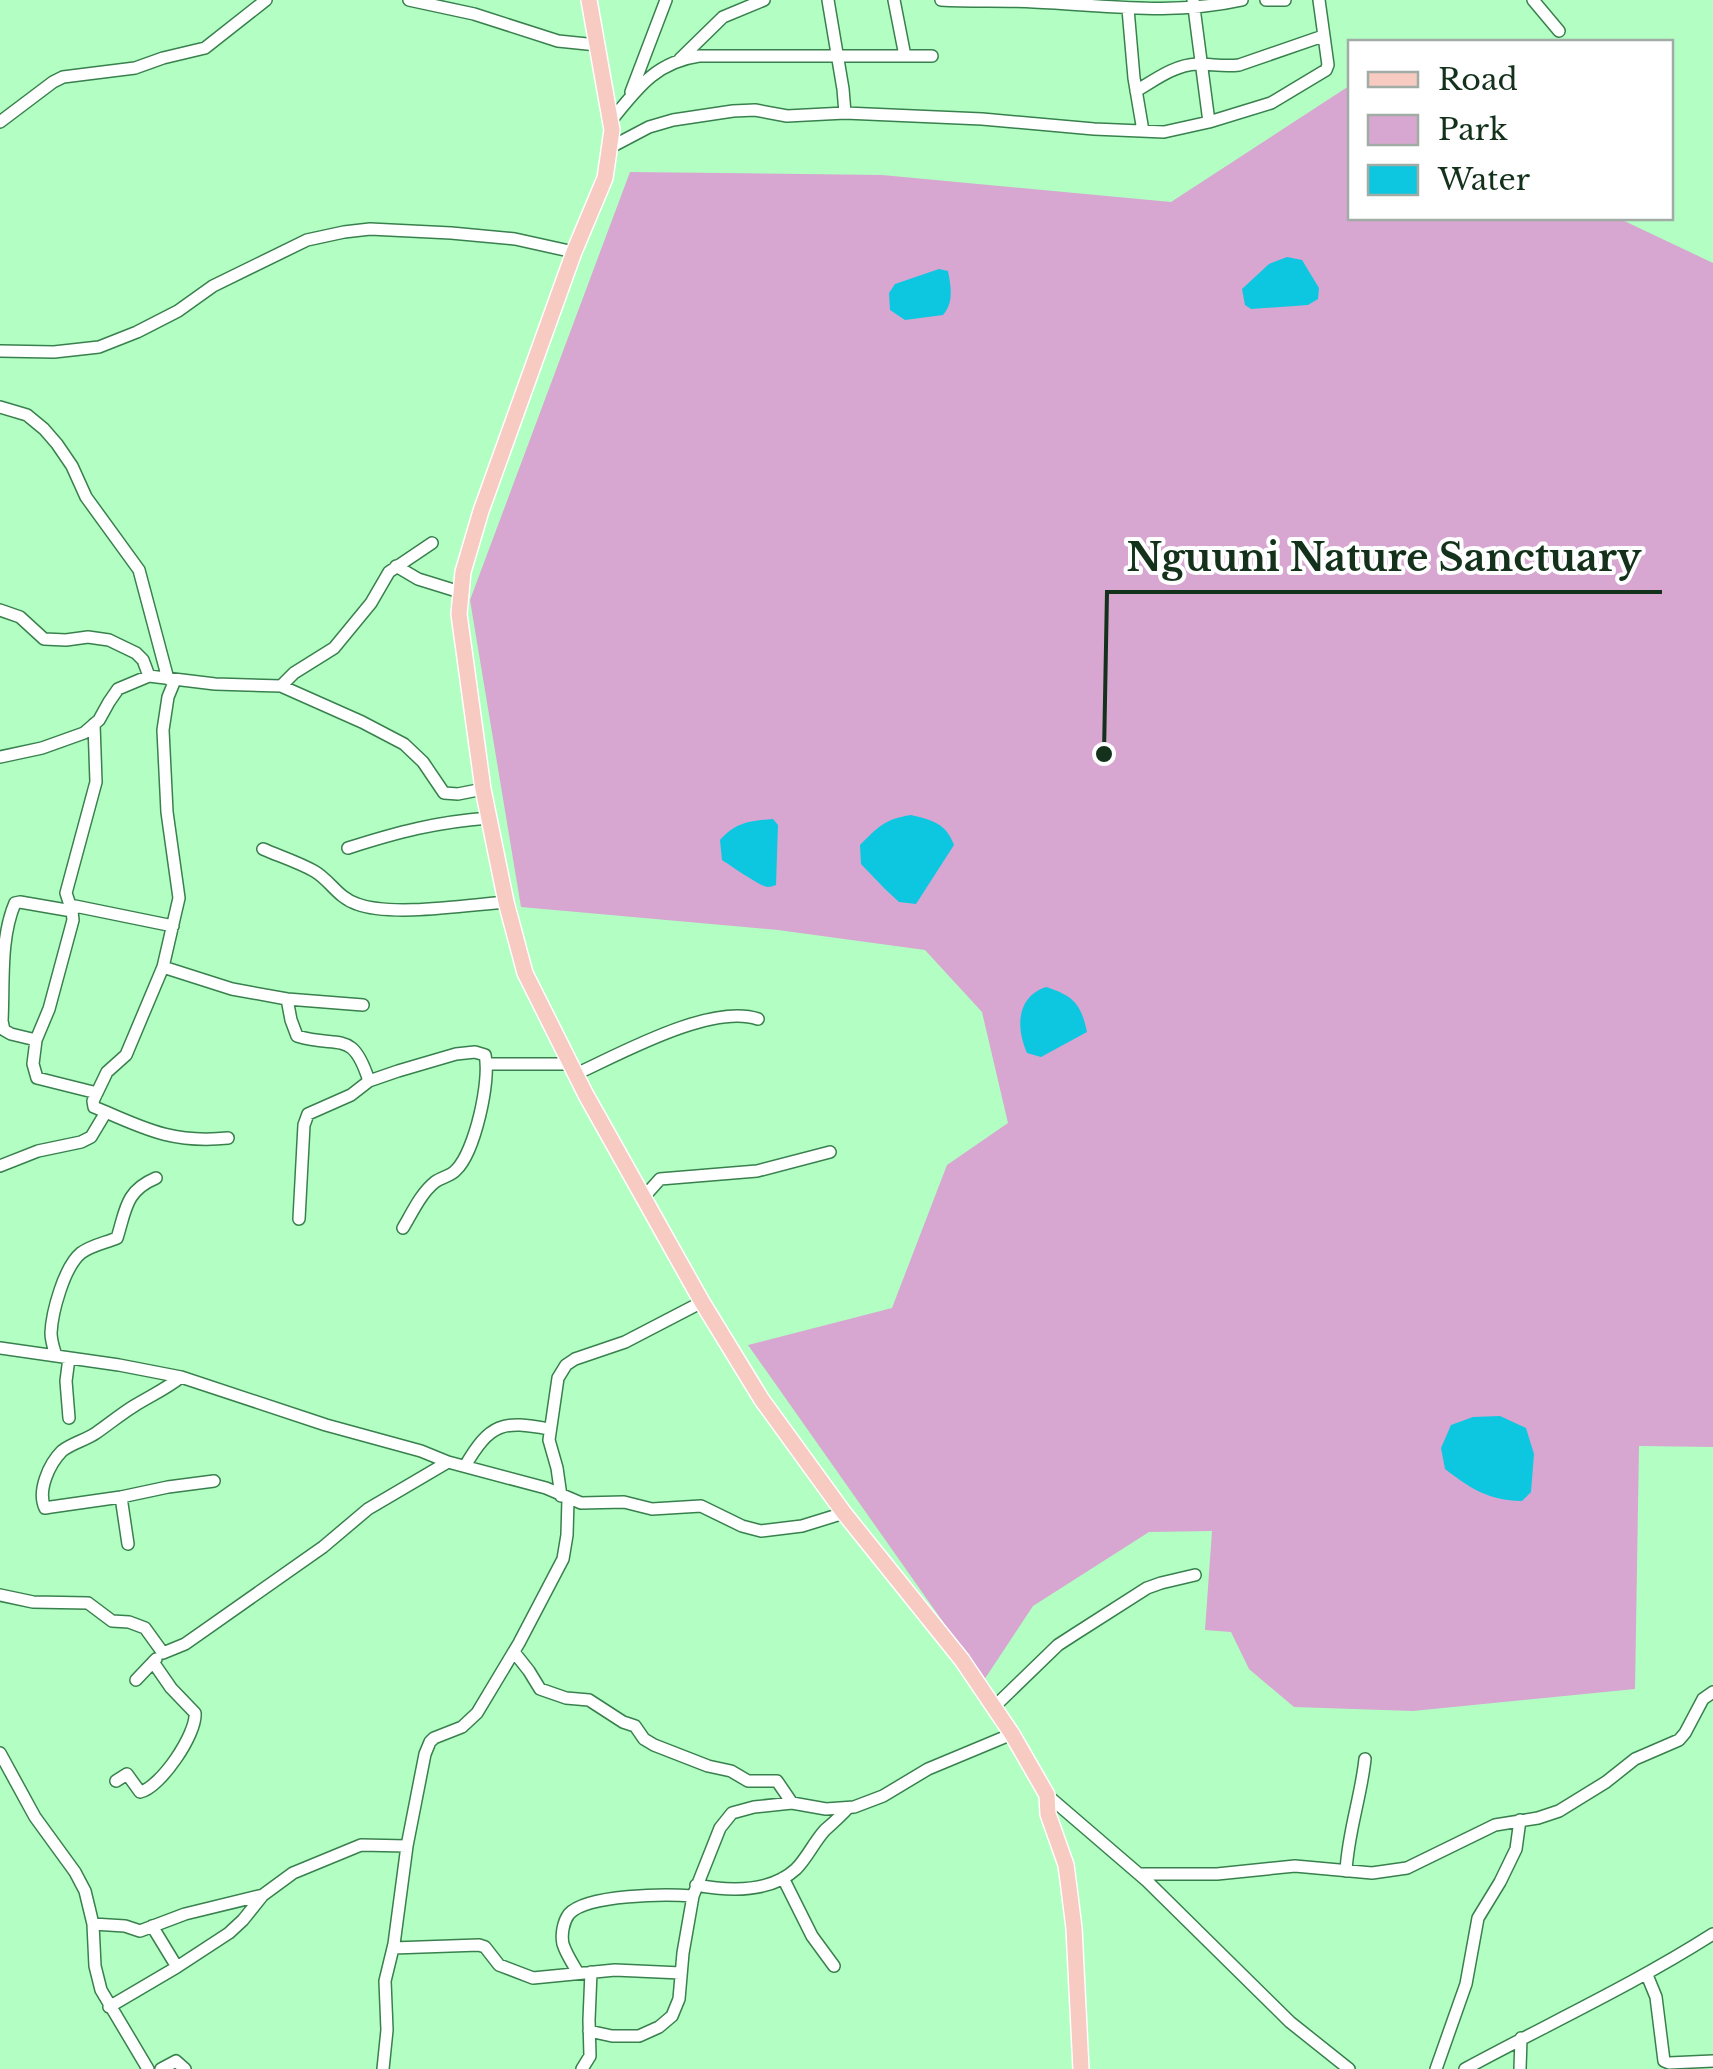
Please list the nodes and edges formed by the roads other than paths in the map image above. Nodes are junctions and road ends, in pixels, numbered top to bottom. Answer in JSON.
{"nodes":[{"id":1,"x":266,"y":0,"type":"edge"},
{"id":2,"x":409,"y":0,"type":"edge"},
{"id":3,"x":589,"y":0,"type":"edge"},
{"id":4,"x":666,"y":0,"type":"edge"},
{"id":5,"x":764,"y":0,"type":"edge"},
{"id":6,"x":828,"y":0,"type":"edge"},
{"id":7,"x":894,"y":0,"type":"edge"},
{"id":8,"x":941,"y":0,"type":"edge"},
{"id":9,"x":959,"y":0,"type":"edge"},
{"id":10,"x":1242,"y":0,"type":"edge"},
{"id":11,"x":1266,"y":0,"type":"edge"},
{"id":12,"x":1285,"y":0,"type":"edge"},
{"id":13,"x":1319,"y":0,"type":"edge"},
{"id":14,"x":1533,"y":0,"type":"edge"},
{"id":15,"x":1061,"y":2,"type":"edge"},
{"id":16,"x":1092,"y":3,"type":"edge"},
{"id":17,"x":1193,"y":4,"type":"edge"},
{"id":18,"x":1128,"y":9,"type":"junction"},
{"id":19,"x":1558,"y":31,"type":"dead end"},
{"id":20,"x":1323,"y":36,"type":"junction"},
{"id":21,"x":597,"y":45,"type":"junction"},
{"id":22,"x":838,"y":55,"type":"junction"},
{"id":23,"x":905,"y":56,"type":"junction"},
{"id":24,"x":932,"y":56,"type":"dead end"},
{"id":25,"x":680,"y":59,"type":"junction"},
{"id":26,"x":1201,"y":64,"type":"junction"},
{"id":27,"x":1136,"y":90,"type":"junction"},
{"id":28,"x":628,"y":100,"type":"junction"},
{"id":29,"x":844,"y":114,"type":"junction"},
{"id":30,"x":0,"y":122,"type":"edge"},
{"id":31,"x":610,"y":122,"type":"junction"},
{"id":32,"x":1209,"y":122,"type":"junction"},
{"id":33,"x":1142,"y":132,"type":"junction"},
{"id":34,"x":611,"y":147,"type":"junction"},
{"id":35,"x":574,"y":252,"type":"junction"},
{"id":36,"x":0,"y":351,"type":"edge"},
{"id":37,"x":0,"y":407,"type":"edge"},
{"id":38,"x":432,"y":543,"type":"dead end"},
{"id":39,"x":396,"y":566,"type":"junction"},
{"id":40,"x":460,"y":592,"type":"junction"},
{"id":41,"x":0,"y":610,"type":"edge"},
{"id":42,"x":149,"y":676,"type":"junction"},
{"id":43,"x":172,"y":680,"type":"junction"},
{"id":44,"x":281,"y":686,"type":"junction"},
{"id":45,"x":94,"y":724,"type":"junction"},
{"id":46,"x":0,"y":758,"type":"edge"},
{"id":47,"x":483,"y":789,"type":"junction"},
{"id":48,"x":489,"y":818,"type":"junction"},
{"id":49,"x":348,"y":848,"type":"dead end"},
{"id":50,"x":263,"y":849,"type":"dead end"},
{"id":51,"x":506,"y":902,"type":"junction"},
{"id":52,"x":71,"y":908,"type":"junction"},
{"id":53,"x":173,"y":926,"type":"junction"},
{"id":54,"x":163,"y":968,"type":"junction"},
{"id":55,"x":287,"y":999,"type":"junction"},
{"id":56,"x":363,"y":1006,"type":"dead end"},
{"id":57,"x":758,"y":1019,"type":"dead end"},
{"id":58,"x":36,"y":1040,"type":"junction"},
{"id":59,"x":486,"y":1064,"type":"junction"},
{"id":60,"x":574,"y":1069,"type":"junction"},
{"id":61,"x":369,"y":1081,"type":"junction"},
{"id":62,"x":97,"y":1093,"type":"junction"},
{"id":63,"x":106,"y":1112,"type":"junction"},
{"id":64,"x":228,"y":1138,"type":"dead end"},
{"id":65,"x":830,"y":1152,"type":"dead end"},
{"id":66,"x":0,"y":1166,"type":"edge"},
{"id":67,"x":156,"y":1178,"type":"dead end"},
{"id":68,"x":643,"y":1198,"type":"junction"},
{"id":69,"x":299,"y":1219,"type":"dead end"},
{"id":70,"x":403,"y":1228,"type":"dead end"},
{"id":71,"x":702,"y":1302,"type":"junction"},
{"id":72,"x":0,"y":1348,"type":"edge"},
{"id":73,"x":62,"y":1357,"type":"junction"},
{"id":74,"x":180,"y":1377,"type":"junction"},
{"id":75,"x":69,"y":1418,"type":"dead end"},
{"id":76,"x":549,"y":1429,"type":"junction"},
{"id":77,"x":448,"y":1462,"type":"junction"},
{"id":78,"x":465,"y":1466,"type":"junction"},
{"id":79,"x":214,"y":1481,"type":"dead end"},
{"id":80,"x":121,"y":1497,"type":"junction"},
{"id":81,"x":564,"y":1498,"type":"junction"},
{"id":82,"x":844,"y":1513,"type":"junction"},
{"id":83,"x":128,"y":1544,"type":"dead end"},
{"id":84,"x":1195,"y":1575,"type":"dead end"},
{"id":85,"x":0,"y":1596,"type":"edge"},
{"id":86,"x":514,"y":1652,"type":"junction"},
{"id":87,"x":158,"y":1658,"type":"junction"},
{"id":88,"x":136,"y":1680,"type":"dead end"},
{"id":89,"x":1713,"y":1692,"type":"edge"},
{"id":90,"x":993,"y":1708,"type":"junction"},
{"id":91,"x":1012,"y":1734,"type":"junction"},
{"id":92,"x":0,"y":1753,"type":"edge"},
{"id":93,"x":1365,"y":1759,"type":"dead end"},
{"id":94,"x":116,"y":1781,"type":"dead end"},
{"id":95,"x":1047,"y":1796,"type":"junction"},
{"id":96,"x":792,"y":1803,"type":"junction"},
{"id":97,"x":848,"y":1808,"type":"junction"},
{"id":98,"x":1520,"y":1820,"type":"junction"},
{"id":99,"x":407,"y":1846,"type":"junction"},
{"id":100,"x":1346,"y":1871,"type":"junction"},
{"id":101,"x":1140,"y":1874,"type":"junction"},
{"id":102,"x":783,"y":1878,"type":"junction"},
{"id":103,"x":694,"y":1891,"type":"junction"},
{"id":104,"x":263,"y":1896,"type":"junction"},
{"id":105,"x":93,"y":1924,"type":"junction"},
{"id":106,"x":152,"y":1926,"type":"junction"},
{"id":107,"x":1713,"y":1934,"type":"edge"},
{"id":108,"x":394,"y":1948,"type":"junction"},
{"id":109,"x":834,"y":1966,"type":"dead end"},
{"id":110,"x":178,"y":1968,"type":"junction"},
{"id":111,"x":585,"y":1972,"type":"junction"},
{"id":112,"x":681,"y":1973,"type":"junction"},
{"id":113,"x":1647,"y":1975,"type":"junction"},
{"id":114,"x":109,"y":2007,"type":"junction"},
{"id":115,"x":589,"y":2031,"type":"junction"},
{"id":116,"x":1521,"y":2038,"type":"junction"},
{"id":117,"x":1713,"y":2061,"type":"edge"},
{"id":118,"x":148,"y":2069,"type":"edge"},
{"id":119,"x":161,"y":2069,"type":"edge"},
{"id":120,"x":184,"y":2069,"type":"edge"},
{"id":121,"x":384,"y":2069,"type":"edge"},
{"id":122,"x":582,"y":2069,"type":"edge"},
{"id":123,"x":1081,"y":2069,"type":"edge"},
{"id":124,"x":1349,"y":2069,"type":"edge"},
{"id":125,"x":1436,"y":2069,"type":"edge"},
{"id":126,"x":1465,"y":2069,"type":"edge"},
{"id":127,"x":1520,"y":2069,"type":"edge"}],
"edges":[{"from":1,"to":30,"type":"street"},
{"from":2,"to":21,"type":"street"},
{"from":3,"to":21,"type":"main road"},
{"from":4,"to":28,"type":"street"},
{"from":5,"to":25,"type":"street"},
{"from":6,"to":22,"type":"street"},
{"from":7,"to":23,"type":"street"},
{"from":8,"to":9,"type":"street"},
{"from":9,"to":15,"type":"street"},
{"from":10,"to":17,"type":"street"},
{"from":11,"to":12,"type":"street"},
{"from":13,"to":20,"type":"street"},
{"from":14,"to":19,"type":"street"},
{"from":15,"to":16,"type":"street"},
{"from":16,"to":18,"type":"street"},
{"from":17,"to":18,"type":"street"},
{"from":17,"to":26,"type":"street"},
{"from":18,"to":27,"type":"street"},
{"from":20,"to":26,"type":"street"},
{"from":20,"to":32,"type":"street"},
{"from":21,"to":31,"type":"main road"},
{"from":22,"to":23,"type":"street"},
{"from":22,"to":25,"type":"street"},
{"from":22,"to":29,"type":"street"},
{"from":23,"to":24,"type":"street"},
{"from":25,"to":28,"type":"street"},
{"from":26,"to":27,"type":"street"},
{"from":26,"to":32,"type":"street"},
{"from":27,"to":33,"type":"street"},
{"from":28,"to":31,"type":"street"},
{"from":29,"to":33,"type":"street"},
{"from":29,"to":34,"type":"street"},
{"from":31,"to":34,"type":"main road"},
{"from":32,"to":33,"type":"street"},
{"from":34,"to":35,"type":"main road"},
{"from":35,"to":36,"type":"street"},
{"from":35,"to":40,"type":"main road"},
{"from":37,"to":43,"type":"street"},
{"from":38,"to":39,"type":"street"},
{"from":39,"to":40,"type":"street"},
{"from":39,"to":44,"type":"street"},
{"from":40,"to":47,"type":"main road"},
{"from":41,"to":42,"type":"street"},
{"from":42,"to":43,"type":"street"},
{"from":42,"to":45,"type":"street"},
{"from":43,"to":44,"type":"street"},
{"from":43,"to":53,"type":"street"},
{"from":44,"to":47,"type":"street"},
{"from":45,"to":46,"type":"street"},
{"from":45,"to":52,"type":"street"},
{"from":47,"to":48,"type":"main road"},
{"from":48,"to":49,"type":"street"},
{"from":48,"to":51,"type":"main road"},
{"from":50,"to":51,"type":"street"},
{"from":51,"to":60,"type":"main road"},
{"from":52,"to":53,"type":"street"},
{"from":52,"to":58,"type":"street"},
{"from":52,"to":58,"type":"street"},
{"from":53,"to":54,"type":"street"},
{"from":54,"to":55,"type":"street"},
{"from":54,"to":62,"type":"street"},
{"from":55,"to":56,"type":"street"},
{"from":55,"to":61,"type":"street"},
{"from":57,"to":60,"type":"street"},
{"from":58,"to":62,"type":"street"},
{"from":59,"to":60,"type":"street"},
{"from":59,"to":61,"type":"street"},
{"from":59,"to":70,"type":"street"},
{"from":60,"to":68,"type":"main road"},
{"from":61,"to":69,"type":"street"},
{"from":62,"to":63,"type":"street"},
{"from":63,"to":64,"type":"street"},
{"from":63,"to":66,"type":"street"},
{"from":65,"to":68,"type":"street"},
{"from":67,"to":73,"type":"street"},
{"from":68,"to":71,"type":"main road"},
{"from":71,"to":76,"type":"street"},
{"from":71,"to":82,"type":"main road"},
{"from":72,"to":73,"type":"street"},
{"from":73,"to":74,"type":"street"},
{"from":73,"to":75,"type":"street"},
{"from":74,"to":77,"type":"street"},
{"from":74,"to":80,"type":"street"},
{"from":76,"to":78,"type":"street"},
{"from":76,"to":81,"type":"street"},
{"from":77,"to":78,"type":"street"},
{"from":77,"to":87,"type":"street"},
{"from":78,"to":81,"type":"street"},
{"from":79,"to":80,"type":"street"},
{"from":80,"to":83,"type":"street"},
{"from":81,"to":82,"type":"street"},
{"from":81,"to":86,"type":"street"},
{"from":82,"to":90,"type":"main road"},
{"from":84,"to":90,"type":"street"},
{"from":85,"to":87,"type":"street"},
{"from":86,"to":96,"type":"street"},
{"from":86,"to":99,"type":"street"},
{"from":87,"to":88,"type":"street"},
{"from":87,"to":94,"type":"street"},
{"from":89,"to":98,"type":"street"},
{"from":90,"to":91,"type":"main road"},
{"from":91,"to":95,"type":"main road"},
{"from":91,"to":97,"type":"street"},
{"from":92,"to":105,"type":"street"},
{"from":93,"to":100,"type":"street"},
{"from":95,"to":101,"type":"street"},
{"from":95,"to":123,"type":"main road"},
{"from":96,"to":97,"type":"street"},
{"from":96,"to":103,"type":"street"},
{"from":97,"to":102,"type":"street"},
{"from":98,"to":100,"type":"street"},
{"from":98,"to":125,"type":"street"},
{"from":99,"to":104,"type":"street"},
{"from":99,"to":108,"type":"street"},
{"from":100,"to":101,"type":"street"},
{"from":101,"to":124,"type":"street"},
{"from":102,"to":103,"type":"street"},
{"from":102,"to":109,"type":"street"},
{"from":103,"to":111,"type":"street"},
{"from":103,"to":112,"type":"street"},
{"from":104,"to":106,"type":"street"},
{"from":104,"to":110,"type":"street"},
{"from":105,"to":106,"type":"street"},
{"from":105,"to":114,"type":"street"},
{"from":106,"to":110,"type":"street"},
{"from":107,"to":113,"type":"street"},
{"from":108,"to":111,"type":"street"},
{"from":108,"to":121,"type":"street"},
{"from":110,"to":114,"type":"street"},
{"from":111,"to":112,"type":"street"},
{"from":111,"to":115,"type":"street"},
{"from":112,"to":115,"type":"street"},
{"from":113,"to":116,"type":"street"},
{"from":113,"to":117,"type":"street"},
{"from":114,"to":118,"type":"street"},
{"from":115,"to":122,"type":"street"},
{"from":116,"to":126,"type":"street"},
{"from":116,"to":127,"type":"street"},
{"from":119,"to":120,"type":"street"}]}
